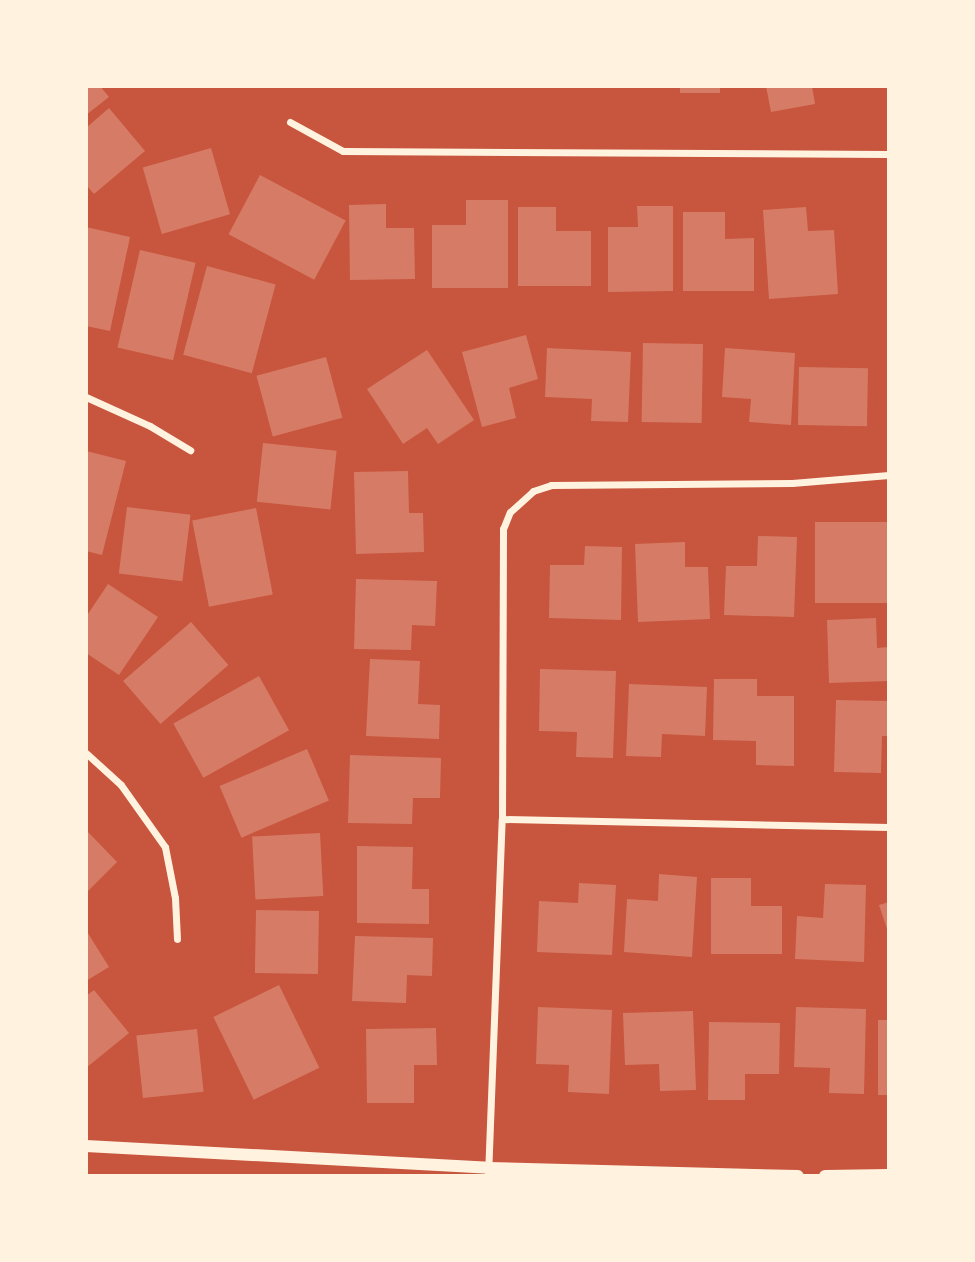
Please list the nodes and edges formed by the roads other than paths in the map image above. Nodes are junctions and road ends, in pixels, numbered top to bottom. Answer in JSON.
{"nodes":[{"id":1,"x":290,"y":122,"type":"dead end"},
{"id":2,"x":889,"y":154,"type":"edge"},
{"id":3,"x":86,"y":397,"type":"edge"},
{"id":4,"x":190,"y":450,"type":"dead end"},
{"id":5,"x":889,"y":475,"type":"edge"},
{"id":6,"x":86,"y":753,"type":"edge"},
{"id":7,"x":502,"y":819,"type":"junction"},
{"id":8,"x":889,"y":827,"type":"edge"},
{"id":9,"x":177,"y":939,"type":"dead end"},
{"id":10,"x":86,"y":1146,"type":"edge"},
{"id":11,"x":488,"y":1172,"type":"edge"},
{"id":12,"x":889,"y":1175,"type":"edge"},
{"id":13,"x":798,"y":1176,"type":"edge"},
{"id":14,"x":825,"y":1176,"type":"edge"}],
"edges":[{"from":1,"to":2,"type":"street"},
{"from":3,"to":4,"type":"street"},
{"from":5,"to":7,"type":"street"},
{"from":6,"to":9,"type":"street"},
{"from":7,"to":8,"type":"street"},
{"from":7,"to":11,"type":"street"},
{"from":10,"to":11,"type":"street"},
{"from":11,"to":13,"type":"street"},
{"from":12,"to":14,"type":"street"}]}
